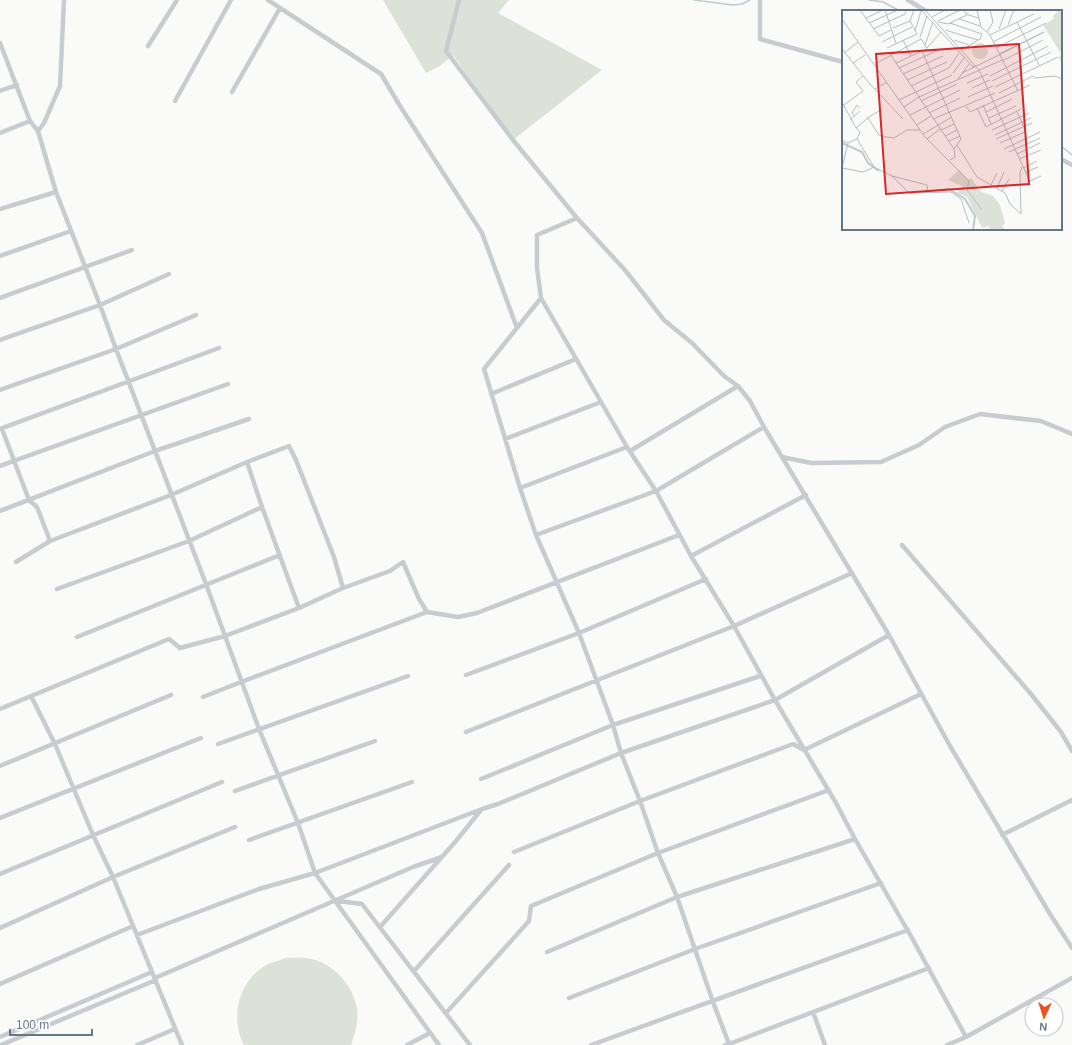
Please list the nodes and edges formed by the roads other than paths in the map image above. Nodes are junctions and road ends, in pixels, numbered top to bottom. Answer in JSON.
{"nodes":[{"id":1,"x":64,"y":0,"type":"edge"},
{"id":2,"x":177,"y":0,"type":"edge"},
{"id":3,"x":231,"y":0,"type":"edge"},
{"id":4,"x":268,"y":0,"type":"edge"},
{"id":5,"x":459,"y":0,"type":"edge"},
{"id":6,"x":760,"y":0,"type":"edge"},
{"id":7,"x":908,"y":0,"type":"edge"},
{"id":8,"x":280,"y":8,"type":"junction"},
{"id":9,"x":924,"y":10,"type":"edge"},
{"id":10,"x":0,"y":43,"type":"edge"},
{"id":11,"x":148,"y":46,"type":"dead end"},
{"id":12,"x":842,"y":62,"type":"edge"},
{"id":13,"x":17,"y":85,"type":"junction"},
{"id":14,"x":0,"y":91,"type":"edge"},
{"id":15,"x":232,"y":92,"type":"dead end"},
{"id":16,"x":175,"y":101,"type":"dead end"},
{"id":17,"x":30,"y":121,"type":"junction"},
{"id":18,"x":38,"y":131,"type":"junction"},
{"id":19,"x":0,"y":133,"type":"edge"},
{"id":20,"x":1062,"y":159,"type":"edge"},
{"id":21,"x":1072,"y":165,"type":"edge"},
{"id":22,"x":56,"y":192,"type":"junction"},
{"id":23,"x":0,"y":209,"type":"edge"},
{"id":24,"x":577,"y":218,"type":"junction"},
{"id":25,"x":71,"y":231,"type":"junction"},
{"id":26,"x":132,"y":250,"type":"dead end"},
{"id":27,"x":0,"y":256,"type":"edge"},
{"id":28,"x":85,"y":267,"type":"junction"},
{"id":29,"x":169,"y":274,"type":"dead end"},
{"id":30,"x":0,"y":298,"type":"edge"},
{"id":31,"x":541,"y":298,"type":"junction"},
{"id":32,"x":100,"y":305,"type":"junction"},
{"id":33,"x":196,"y":315,"type":"dead end"},
{"id":34,"x":517,"y":328,"type":"junction"},
{"id":35,"x":0,"y":340,"type":"edge"},
{"id":36,"x":219,"y":348,"type":"dead end"},
{"id":37,"x":116,"y":349,"type":"junction"},
{"id":38,"x":576,"y":359,"type":"junction"},
{"id":39,"x":128,"y":382,"type":"junction"},
{"id":40,"x":228,"y":384,"type":"dead end"},
{"id":41,"x":738,"y":386,"type":"junction"},
{"id":42,"x":0,"y":390,"type":"edge"},
{"id":43,"x":491,"y":394,"type":"junction"},
{"id":44,"x":601,"y":402,"type":"junction"},
{"id":45,"x":141,"y":415,"type":"junction"},
{"id":46,"x":249,"y":418,"type":"dead end"},
{"id":47,"x":764,"y":426,"type":"junction"},
{"id":48,"x":1,"y":429,"type":"edge"},
{"id":49,"x":1072,"y":434,"type":"edge"},
{"id":50,"x":505,"y":439,"type":"junction"},
{"id":51,"x":628,"y":449,"type":"junction"},
{"id":52,"x":155,"y":451,"type":"junction"},
{"id":53,"x":782,"y":457,"type":"junction"},
{"id":54,"x":14,"y":460,"type":"junction"},
{"id":55,"x":247,"y":462,"type":"junction"},
{"id":56,"x":0,"y":466,"type":"edge"},
{"id":57,"x":520,"y":488,"type":"junction"},
{"id":58,"x":656,"y":491,"type":"junction"},
{"id":59,"x":171,"y":495,"type":"junction"},
{"id":60,"x":806,"y":495,"type":"junction"},
{"id":61,"x":29,"y":500,"type":"junction"},
{"id":62,"x":262,"y":507,"type":"junction"},
{"id":63,"x":0,"y":511,"type":"edge"},
{"id":64,"x":679,"y":534,"type":"junction"},
{"id":65,"x":536,"y":535,"type":"junction"},
{"id":66,"x":189,"y":540,"type":"junction"},
{"id":67,"x":50,"y":541,"type":"junction"},
{"id":68,"x":902,"y":545,"type":"dead end"},
{"id":69,"x":280,"y":554,"type":"junction"},
{"id":70,"x":691,"y":556,"type":"junction"},
{"id":71,"x":16,"y":562,"type":"dead end"},
{"id":72,"x":852,"y":573,"type":"junction"},
{"id":73,"x":706,"y":578,"type":"junction"},
{"id":74,"x":556,"y":582,"type":"junction"},
{"id":75,"x":206,"y":584,"type":"junction"},
{"id":76,"x":343,"y":588,"type":"junction"},
{"id":77,"x":57,"y":589,"type":"dead end"},
{"id":78,"x":299,"y":608,"type":"junction"},
{"id":79,"x":427,"y":612,"type":"junction"},
{"id":80,"x":734,"y":626,"type":"junction"},
{"id":81,"x":579,"y":633,"type":"junction"},
{"id":82,"x":889,"y":635,"type":"junction"},
{"id":83,"x":225,"y":636,"type":"junction"},
{"id":84,"x":77,"y":637,"type":"dead end"},
{"id":85,"x":466,"y":675,"type":"dead end"},
{"id":86,"x":408,"y":676,"type":"dead end"},
{"id":87,"x":760,"y":676,"type":"junction"},
{"id":88,"x":596,"y":681,"type":"junction"},
{"id":89,"x":241,"y":682,"type":"junction"},
{"id":90,"x":921,"y":694,"type":"junction"},
{"id":91,"x":172,"y":695,"type":"dead end"},
{"id":92,"x":31,"y":696,"type":"junction"},
{"id":93,"x":203,"y":698,"type":"dead end"},
{"id":94,"x":774,"y":700,"type":"junction"},
{"id":95,"x":0,"y":710,"type":"edge"},
{"id":96,"x":613,"y":725,"type":"junction"},
{"id":97,"x":259,"y":729,"type":"junction"},
{"id":98,"x":466,"y":732,"type":"dead end"},
{"id":99,"x":200,"y":738,"type":"dead end"},
{"id":100,"x":375,"y":741,"type":"dead end"},
{"id":101,"x":55,"y":744,"type":"junction"},
{"id":102,"x":218,"y":744,"type":"dead end"},
{"id":103,"x":804,"y":750,"type":"junction"},
{"id":104,"x":1072,"y":751,"type":"edge"},
{"id":105,"x":621,"y":753,"type":"junction"},
{"id":106,"x":0,"y":766,"type":"edge"},
{"id":107,"x":278,"y":776,"type":"junction"},
{"id":108,"x":481,"y":780,"type":"dead end"},
{"id":109,"x":222,"y":782,"type":"dead end"},
{"id":110,"x":412,"y":782,"type":"dead end"},
{"id":111,"x":74,"y":788,"type":"junction"},
{"id":112,"x":829,"y":790,"type":"junction"},
{"id":113,"x":235,"y":791,"type":"dead end"},
{"id":114,"x":1072,"y":800,"type":"edge"},
{"id":115,"x":640,"y":801,"type":"junction"},
{"id":116,"x":482,"y":809,"type":"junction"},
{"id":117,"x":0,"y":818,"type":"edge"},
{"id":118,"x":298,"y":823,"type":"junction"},
{"id":119,"x":235,"y":827,"type":"dead end"},
{"id":120,"x":93,"y":835,"type":"junction"},
{"id":121,"x":1002,"y":835,"type":"junction"},
{"id":122,"x":855,"y":839,"type":"junction"},
{"id":123,"x":249,"y":840,"type":"dead end"},
{"id":124,"x":514,"y":852,"type":"dead end"},
{"id":125,"x":658,"y":853,"type":"junction"},
{"id":126,"x":442,"y":857,"type":"junction"},
{"id":127,"x":509,"y":865,"type":"dead end"},
{"id":128,"x":315,"y":873,"type":"junction"},
{"id":129,"x":0,"y":874,"type":"edge"},
{"id":130,"x":113,"y":878,"type":"junction"},
{"id":131,"x":881,"y":883,"type":"junction"},
{"id":132,"x":677,"y":897,"type":"junction"},
{"id":133,"x":336,"y":901,"type":"junction"},
{"id":134,"x":133,"y":926,"type":"junction"},
{"id":135,"x":380,"y":927,"type":"junction"},
{"id":136,"x":0,"y":928,"type":"edge"},
{"id":137,"x":908,"y":930,"type":"junction"},
{"id":138,"x":137,"y":935,"type":"junction"},
{"id":139,"x":1072,"y":948,"type":"edge"},
{"id":140,"x":695,"y":949,"type":"junction"},
{"id":141,"x":546,"y":952,"type":"dead end"},
{"id":142,"x":928,"y":968,"type":"junction"},
{"id":143,"x":152,"y":972,"type":"junction"},
{"id":144,"x":414,"y":972,"type":"junction"},
{"id":145,"x":1072,"y":978,"type":"edge"},
{"id":146,"x":155,"y":979,"type":"junction"},
{"id":147,"x":0,"y":984,"type":"edge"},
{"id":148,"x":569,"y":998,"type":"dead end"},
{"id":149,"x":713,"y":1002,"type":"junction"},
{"id":150,"x":813,"y":1012,"type":"junction"},
{"id":151,"x":446,"y":1013,"type":"junction"},
{"id":152,"x":175,"y":1029,"type":"junction"},
{"id":153,"x":430,"y":1034,"type":"junction"},
{"id":154,"x":0,"y":1037,"type":"edge"},
{"id":155,"x":966,"y":1037,"type":"junction"},
{"id":156,"x":727,"y":1044,"type":"edge"},
{"id":157,"x":1,"y":1045,"type":"edge"},
{"id":158,"x":137,"y":1045,"type":"edge"},
{"id":159,"x":182,"y":1045,"type":"edge"},
{"id":160,"x":408,"y":1045,"type":"edge"},
{"id":161,"x":439,"y":1045,"type":"edge"},
{"id":162,"x":470,"y":1045,"type":"edge"},
{"id":163,"x":591,"y":1045,"type":"edge"},
{"id":164,"x":825,"y":1045,"type":"edge"},
{"id":165,"x":947,"y":1045,"type":"edge"}],
"edges":[{"from":1,"to":18,"type":"street"},
{"from":2,"to":11,"type":"street"},
{"from":3,"to":16,"type":"street"},
{"from":4,"to":8,"type":"street"},
{"from":5,"to":24,"type":"street"},
{"from":6,"to":12,"type":"street"},
{"from":7,"to":9,"type":"street"},
{"from":8,"to":15,"type":"street"},
{"from":8,"to":34,"type":"street"},
{"from":10,"to":13,"type":"street"},
{"from":13,"to":14,"type":"street"},
{"from":13,"to":17,"type":"street"},
{"from":17,"to":18,"type":"street"},
{"from":17,"to":19,"type":"street"},
{"from":18,"to":22,"type":"street"},
{"from":20,"to":21,"type":"street"},
{"from":22,"to":23,"type":"street"},
{"from":22,"to":25,"type":"street"},
{"from":24,"to":31,"type":"street"},
{"from":24,"to":41,"type":"street"},
{"from":25,"to":27,"type":"street"},
{"from":25,"to":28,"type":"street"},
{"from":26,"to":28,"type":"street"},
{"from":28,"to":30,"type":"street"},
{"from":28,"to":32,"type":"street"},
{"from":29,"to":32,"type":"street"},
{"from":31,"to":34,"type":"street"},
{"from":31,"to":38,"type":"street"},
{"from":32,"to":35,"type":"street"},
{"from":32,"to":37,"type":"street"},
{"from":33,"to":37,"type":"street"},
{"from":34,"to":43,"type":"street"},
{"from":36,"to":39,"type":"street"},
{"from":37,"to":39,"type":"street"},
{"from":37,"to":42,"type":"street"},
{"from":38,"to":43,"type":"street"},
{"from":38,"to":44,"type":"street"},
{"from":39,"to":45,"type":"street"},
{"from":39,"to":48,"type":"street"},
{"from":40,"to":45,"type":"street"},
{"from":41,"to":47,"type":"street"},
{"from":41,"to":51,"type":"street"},
{"from":43,"to":50,"type":"street"},
{"from":44,"to":50,"type":"street"},
{"from":44,"to":51,"type":"street"},
{"from":45,"to":52,"type":"street"},
{"from":45,"to":54,"type":"street"},
{"from":46,"to":52,"type":"street"},
{"from":47,"to":53,"type":"street"},
{"from":47,"to":58,"type":"street"},
{"from":48,"to":54,"type":"street"},
{"from":49,"to":53,"type":"street"},
{"from":50,"to":57,"type":"street"},
{"from":51,"to":57,"type":"street"},
{"from":51,"to":58,"type":"street"},
{"from":52,"to":59,"type":"street"},
{"from":52,"to":61,"type":"street"},
{"from":53,"to":60,"type":"street"},
{"from":54,"to":56,"type":"street"},
{"from":54,"to":61,"type":"street"},
{"from":55,"to":59,"type":"street"},
{"from":55,"to":62,"type":"street"},
{"from":55,"to":76,"type":"street"},
{"from":57,"to":65,"type":"street"},
{"from":58,"to":64,"type":"street"},
{"from":58,"to":65,"type":"street"},
{"from":59,"to":66,"type":"street"},
{"from":59,"to":67,"type":"street"},
{"from":60,"to":70,"type":"street"},
{"from":60,"to":72,"type":"street"},
{"from":61,"to":63,"type":"street"},
{"from":61,"to":67,"type":"street"},
{"from":62,"to":66,"type":"street"},
{"from":62,"to":69,"type":"street"},
{"from":64,"to":70,"type":"street"},
{"from":64,"to":74,"type":"street"},
{"from":65,"to":74,"type":"street"},
{"from":66,"to":75,"type":"street"},
{"from":66,"to":77,"type":"street"},
{"from":67,"to":71,"type":"street"},
{"from":68,"to":104,"type":"street"},
{"from":69,"to":75,"type":"street"},
{"from":69,"to":78,"type":"street"},
{"from":70,"to":73,"type":"street"},
{"from":72,"to":80,"type":"street"},
{"from":72,"to":82,"type":"street"},
{"from":73,"to":80,"type":"street"},
{"from":73,"to":81,"type":"street"},
{"from":74,"to":79,"type":"street"},
{"from":74,"to":81,"type":"street"},
{"from":75,"to":83,"type":"street"},
{"from":75,"to":84,"type":"street"},
{"from":76,"to":78,"type":"street"},
{"from":76,"to":79,"type":"street"},
{"from":78,"to":83,"type":"street"},
{"from":79,"to":89,"type":"street"},
{"from":80,"to":87,"type":"street"},
{"from":80,"to":88,"type":"street"},
{"from":81,"to":85,"type":"street"},
{"from":81,"to":88,"type":"street"},
{"from":82,"to":90,"type":"street"},
{"from":82,"to":94,"type":"street"},
{"from":83,"to":89,"type":"street"},
{"from":83,"to":92,"type":"street"},
{"from":86,"to":97,"type":"street"},
{"from":87,"to":94,"type":"street"},
{"from":87,"to":96,"type":"street"},
{"from":88,"to":96,"type":"street"},
{"from":88,"to":98,"type":"street"},
{"from":89,"to":93,"type":"street"},
{"from":89,"to":97,"type":"street"},
{"from":90,"to":103,"type":"street"},
{"from":90,"to":121,"type":"street"},
{"from":91,"to":101,"type":"street"},
{"from":92,"to":95,"type":"street"},
{"from":92,"to":101,"type":"street"},
{"from":94,"to":103,"type":"street"},
{"from":94,"to":105,"type":"street"},
{"from":96,"to":105,"type":"street"},
{"from":96,"to":108,"type":"street"},
{"from":97,"to":102,"type":"street"},
{"from":97,"to":107,"type":"street"},
{"from":99,"to":111,"type":"street"},
{"from":100,"to":107,"type":"street"},
{"from":101,"to":106,"type":"street"},
{"from":101,"to":111,"type":"street"},
{"from":103,"to":112,"type":"street"},
{"from":103,"to":115,"type":"street"},
{"from":105,"to":115,"type":"street"},
{"from":105,"to":116,"type":"street"},
{"from":107,"to":113,"type":"street"},
{"from":107,"to":118,"type":"street"},
{"from":109,"to":120,"type":"street"},
{"from":110,"to":118,"type":"street"},
{"from":111,"to":117,"type":"street"},
{"from":111,"to":120,"type":"street"},
{"from":112,"to":122,"type":"street"},
{"from":112,"to":125,"type":"street"},
{"from":114,"to":121,"type":"street"},
{"from":115,"to":124,"type":"street"},
{"from":115,"to":125,"type":"street"},
{"from":116,"to":126,"type":"street"},
{"from":116,"to":128,"type":"street"},
{"from":118,"to":123,"type":"street"},
{"from":118,"to":128,"type":"street"},
{"from":119,"to":130,"type":"street"},
{"from":120,"to":129,"type":"street"},
{"from":120,"to":130,"type":"street"},
{"from":121,"to":139,"type":"street"},
{"from":122,"to":131,"type":"street"},
{"from":122,"to":132,"type":"street"},
{"from":125,"to":132,"type":"street"},
{"from":125,"to":151,"type":"street"},
{"from":126,"to":133,"type":"street"},
{"from":126,"to":135,"type":"street"},
{"from":127,"to":144,"type":"street"},
{"from":128,"to":133,"type":"street"},
{"from":128,"to":138,"type":"street"},
{"from":130,"to":134,"type":"street"},
{"from":130,"to":136,"type":"street"},
{"from":131,"to":137,"type":"street"},
{"from":131,"to":140,"type":"street"},
{"from":132,"to":140,"type":"street"},
{"from":132,"to":141,"type":"street"},
{"from":133,"to":135,"type":"street"},
{"from":133,"to":146,"type":"street"},
{"from":133,"to":153,"type":"street"},
{"from":134,"to":138,"type":"street"},
{"from":134,"to":147,"type":"street"},
{"from":135,"to":144,"type":"street"},
{"from":137,"to":142,"type":"street"},
{"from":137,"to":149,"type":"street"},
{"from":138,"to":143,"type":"street"},
{"from":140,"to":148,"type":"street"},
{"from":140,"to":149,"type":"street"},
{"from":142,"to":150,"type":"street"},
{"from":142,"to":155,"type":"street"},
{"from":143,"to":146,"type":"street"},
{"from":143,"to":154,"type":"street"},
{"from":144,"to":151,"type":"street"},
{"from":145,"to":155,"type":"street"},
{"from":146,"to":152,"type":"street"},
{"from":146,"to":157,"type":"street"},
{"from":149,"to":156,"type":"street"},
{"from":149,"to":163,"type":"street"},
{"from":150,"to":156,"type":"street"},
{"from":150,"to":164,"type":"street"},
{"from":151,"to":162,"type":"street"},
{"from":152,"to":158,"type":"street"},
{"from":152,"to":159,"type":"street"},
{"from":153,"to":160,"type":"street"},
{"from":153,"to":161,"type":"street"},
{"from":155,"to":165,"type":"street"}]}
